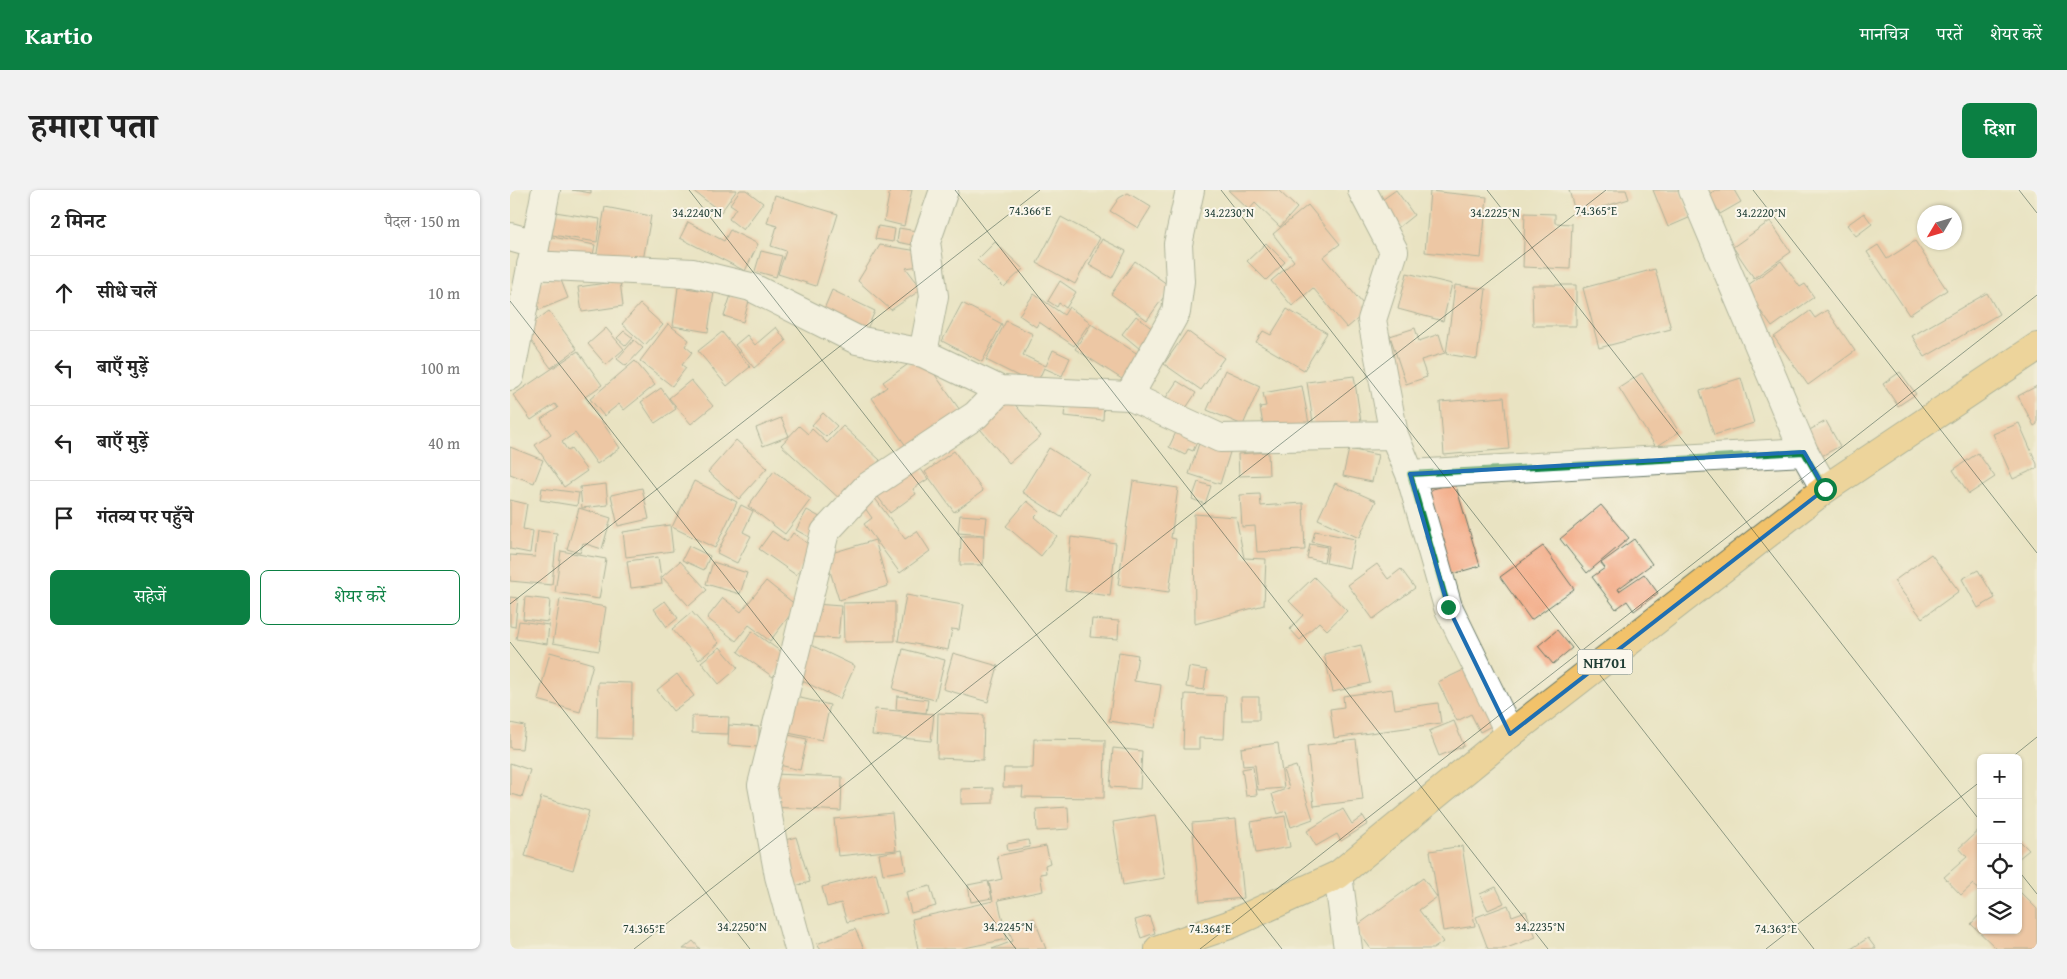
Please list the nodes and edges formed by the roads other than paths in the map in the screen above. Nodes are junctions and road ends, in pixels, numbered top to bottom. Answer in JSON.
{"nodes":[{"id":1,"x":546,"y":190,"type":"edge"},
{"id":2,"x":944,"y":190,"type":"edge"},
{"id":3,"x":1190,"y":190,"type":"edge"},
{"id":4,"x":1362,"y":190,"type":"edge"},
{"id":5,"x":1693,"y":190,"type":"edge"},
{"id":6,"x":525,"y":248,"type":"edge"},
{"id":7,"x":2037,"y":347,"type":"edge"},
{"id":8,"x":923,"y":353,"type":"junction"},
{"id":9,"x":510,"y":376,"type":"edge"},
{"id":10,"x":1000,"y":390,"type":"junction"},
{"id":11,"x":1128,"y":396,"type":"junction"},
{"id":12,"x":1394,"y":435,"type":"junction"},
{"id":13,"x":1804,"y":452,"type":"junction"},
{"id":14,"x":1410,"y":474,"type":"junction"},
{"id":15,"x":1825,"y":489,"type":"junction"},
{"id":16,"x":1510,"y":734,"type":"junction"},
{"id":17,"x":1338,"y":875,"type":"junction"},
{"id":18,"x":799,"y":949,"type":"edge"},
{"id":19,"x":1159,"y":949,"type":"edge"},
{"id":20,"x":1348,"y":949,"type":"edge"}],
"edges":[{"from":1,"to":6,"type":"street"},
{"from":2,"to":8,"type":"street"},
{"from":3,"to":11,"type":"street"},
{"from":4,"to":12,"type":"street"},
{"from":5,"to":13,"type":"street"},
{"from":6,"to":8,"type":"street"},
{"from":6,"to":9,"type":"street"},
{"from":7,"to":15,"type":"highway","number":"NH701"},
{"from":8,"to":10,"type":"street"},
{"from":10,"to":11,"type":"street"},
{"from":10,"to":18,"type":"street"},
{"from":11,"to":12,"type":"street"},
{"from":12,"to":14,"type":"street"},
{"from":13,"to":14,"type":"street"},
{"from":13,"to":15,"type":"street"},
{"from":14,"to":16,"type":"street"},
{"from":15,"to":16,"type":"highway","number":"NH701"},
{"from":16,"to":17,"type":"highway","number":"NH701"},
{"from":17,"to":19,"type":"highway","number":"NH701"},
{"from":17,"to":20,"type":"street"}]}
